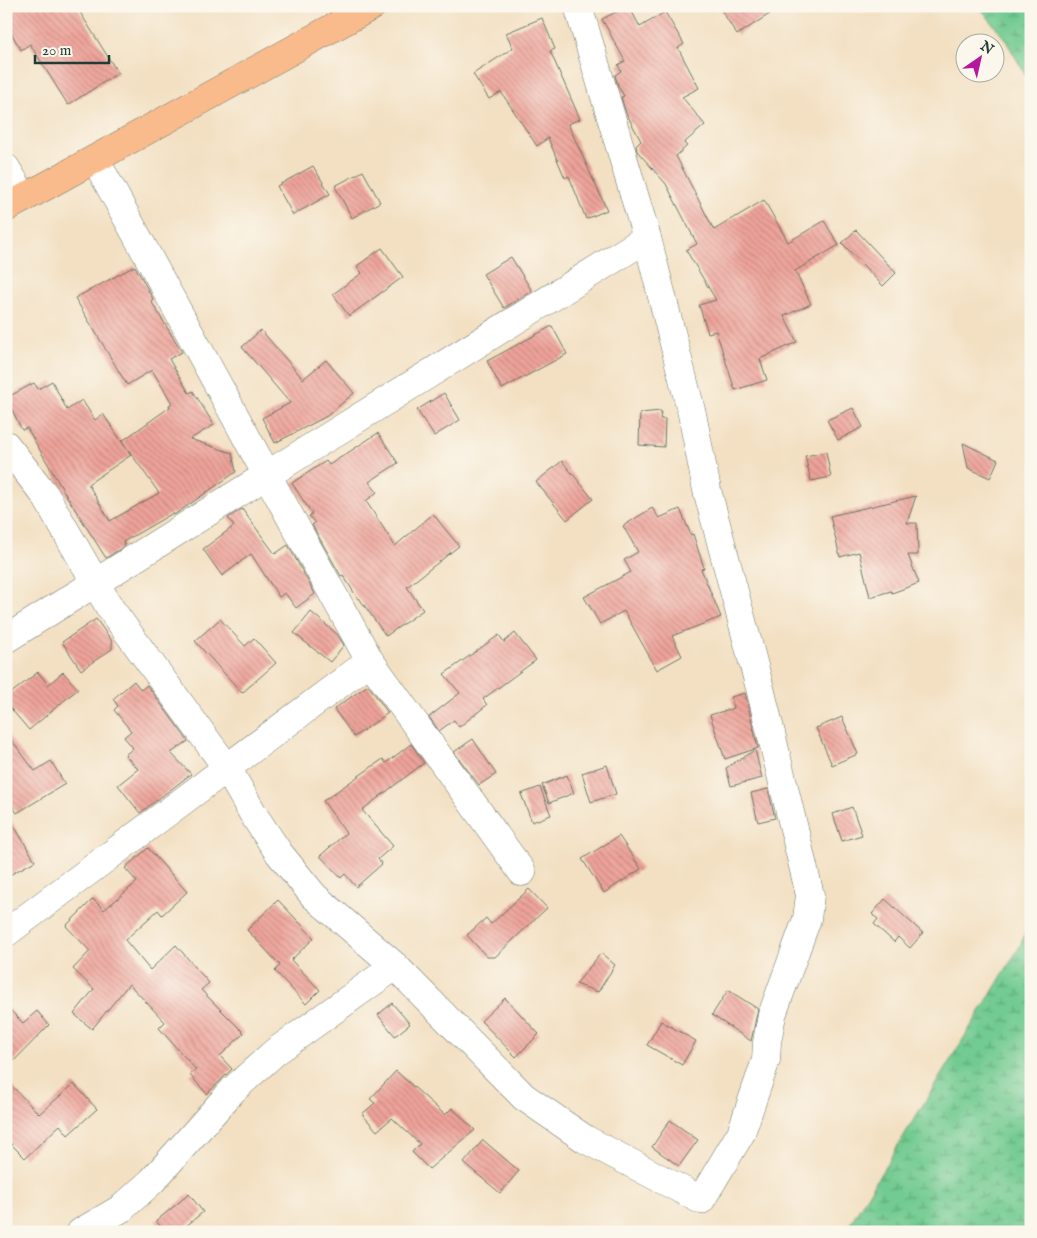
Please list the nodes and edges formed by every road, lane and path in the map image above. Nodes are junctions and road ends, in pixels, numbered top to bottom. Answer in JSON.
{"nodes":[{"id":1,"x":372,"y":6,"type":"edge"},
{"id":2,"x":578,"y":6,"type":"edge"},
{"id":3,"x":96,"y":159,"type":"junction"},
{"id":4,"x":6,"y":168,"type":"edge"},
{"id":5,"x":15,"y":203,"type":"edge"},
{"id":6,"x":647,"y":238,"type":"junction"},
{"id":7,"x":6,"y":445,"type":"edge"},
{"id":8,"x":267,"y":475,"type":"junction"},
{"id":9,"x":95,"y":582,"type":"junction"},
{"id":10,"x":6,"y":639,"type":"edge"},
{"id":11,"x":370,"y":661,"type":"junction"},
{"id":12,"x":227,"y":768,"type":"junction"},
{"id":13,"x":522,"y":872,"type":"dead end"},
{"id":14,"x":6,"y":932,"type":"edge"},
{"id":15,"x":395,"y":966,"type":"junction"},
{"id":16,"x":81,"y":1232,"type":"edge"}],
"edges":[{"from":1,"to":3,"type":"highway"},
{"from":2,"to":6,"type":"street"},
{"from":3,"to":5,"type":"highway"},
{"from":3,"to":8,"type":"street"},
{"from":4,"to":5,"type":"street"},
{"from":6,"to":8,"type":"street"},
{"from":6,"to":15,"type":"street"},
{"from":7,"to":9,"type":"street"},
{"from":8,"to":9,"type":"street"},
{"from":8,"to":11,"type":"street"},
{"from":9,"to":10,"type":"street"},
{"from":9,"to":12,"type":"street"},
{"from":11,"to":12,"type":"street"},
{"from":11,"to":13,"type":"street"},
{"from":12,"to":14,"type":"street"},
{"from":12,"to":15,"type":"street"},
{"from":15,"to":16,"type":"street"}]}
